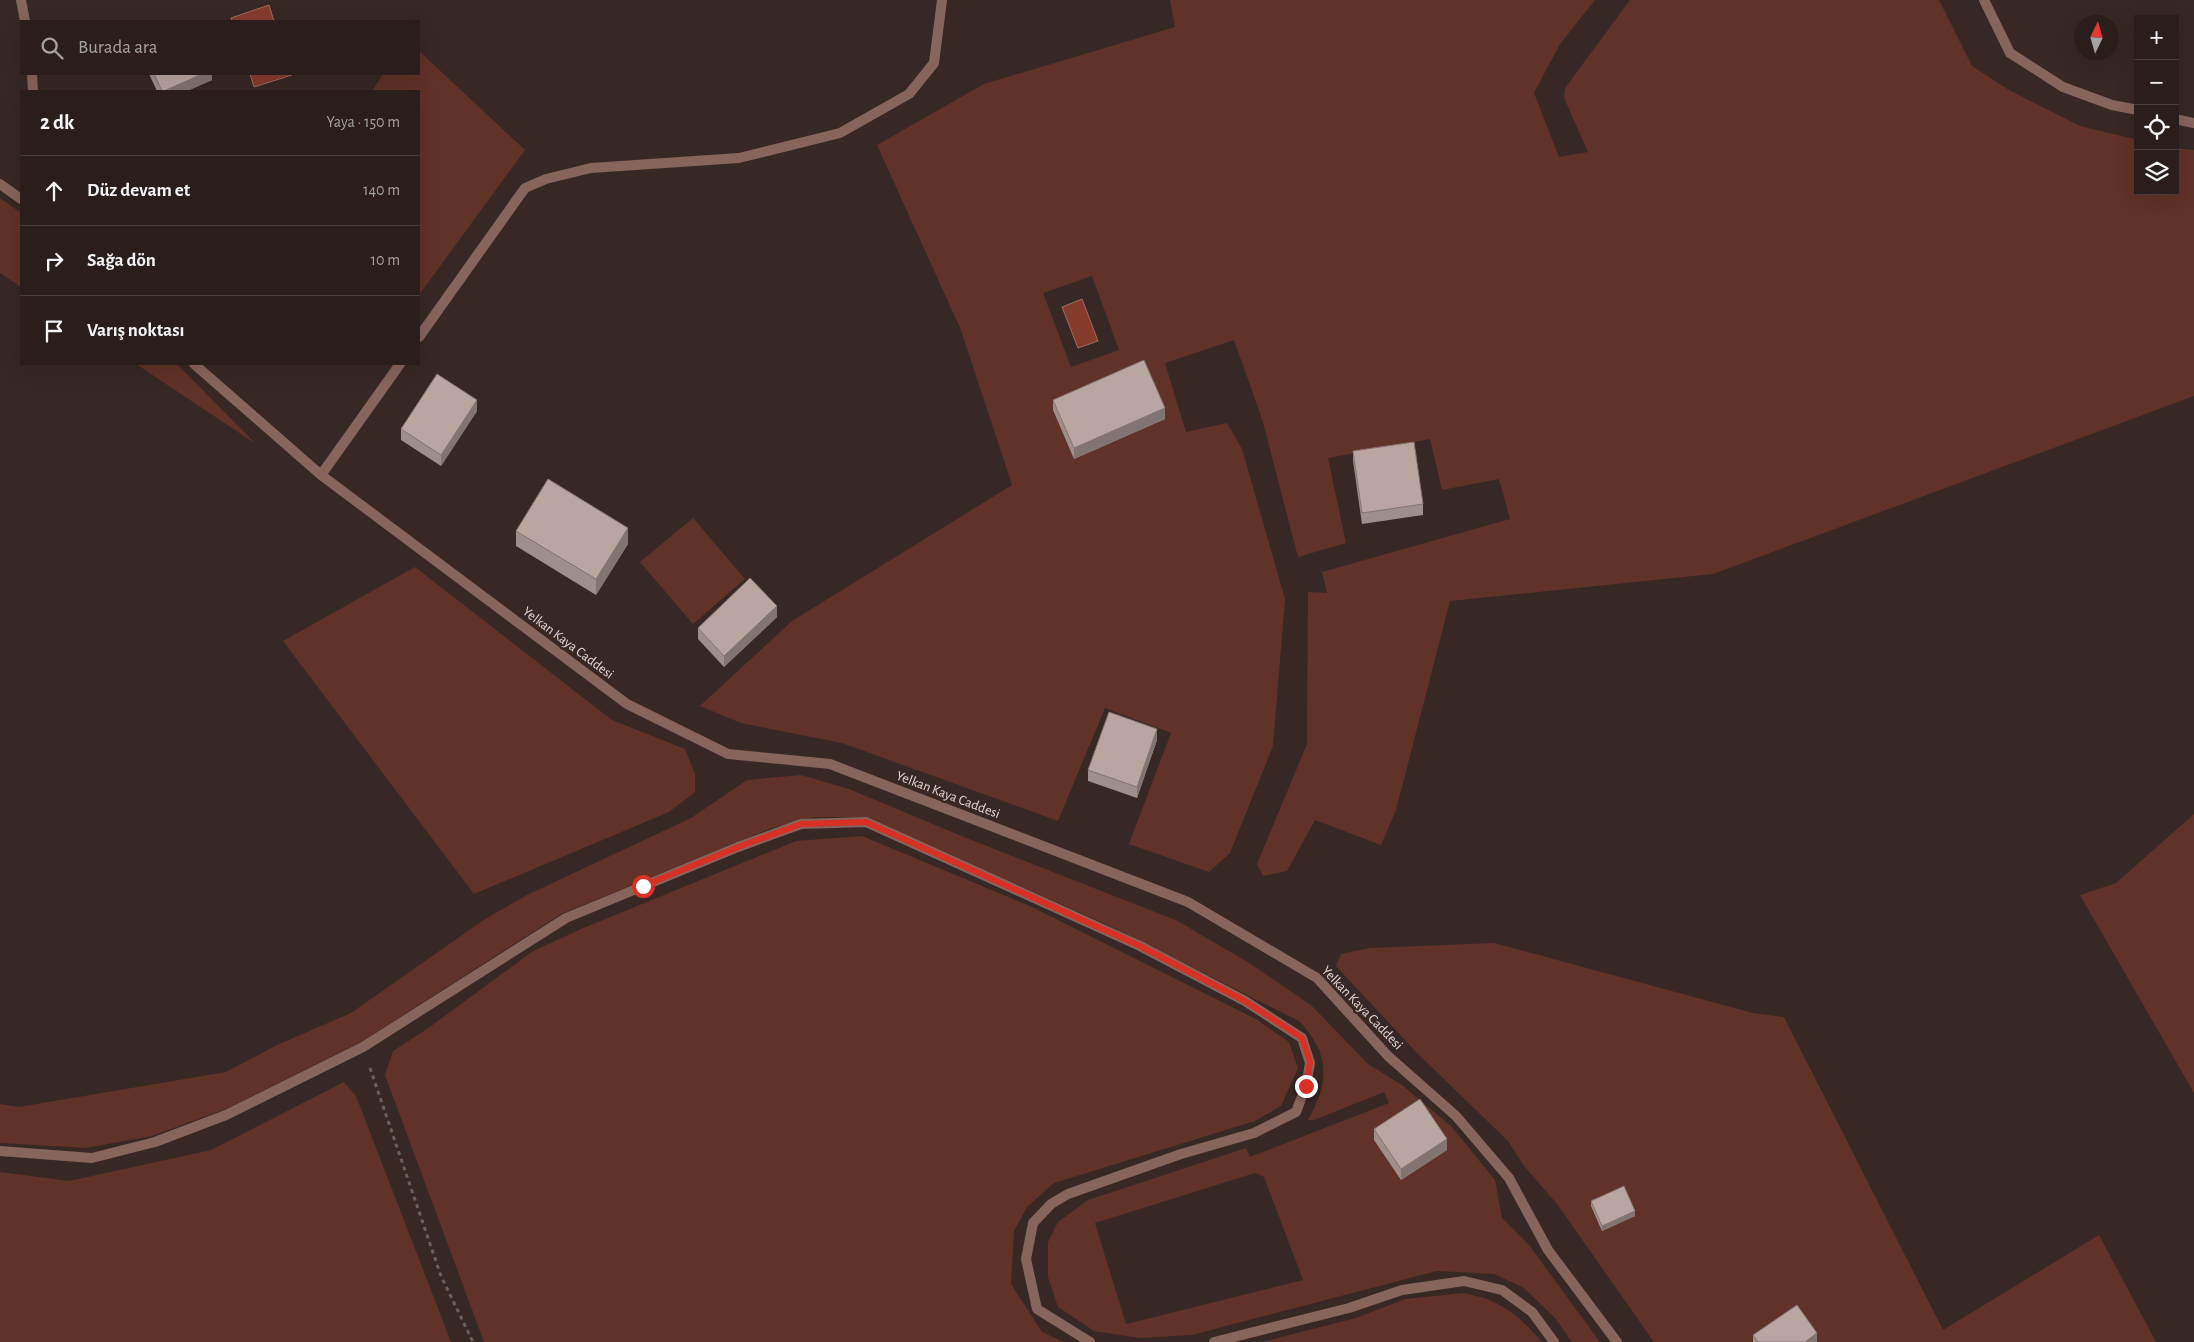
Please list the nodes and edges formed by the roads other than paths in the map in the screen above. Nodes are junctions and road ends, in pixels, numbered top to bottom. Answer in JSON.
{"nodes":[{"id":1,"x":21,"y":0,"type":"edge"},
{"id":2,"x":942,"y":0,"type":"edge"},
{"id":3,"x":1984,"y":0,"type":"edge"},
{"id":4,"x":25,"y":20,"type":"edge"},
{"id":5,"x":32,"y":75,"type":"edge"},
{"id":6,"x":34,"y":90,"type":"edge"},
{"id":7,"x":2134,"y":109,"type":"edge"},
{"id":8,"x":2179,"y":120,"type":"edge"},
{"id":9,"x":2194,"y":123,"type":"edge"},
{"id":10,"x":0,"y":184,"type":"edge"},
{"id":11,"x":20,"y":198,"type":"edge"},
{"id":12,"x":420,"y":337,"type":"edge"},
{"id":13,"x":195,"y":365,"type":"edge"},
{"id":14,"x":399,"y":365,"type":"edge"},
{"id":15,"x":321,"y":475,"type":"junction"},
{"id":16,"x":0,"y":1151,"type":"edge"},
{"id":17,"x":1090,"y":1342,"type":"edge"},
{"id":18,"x":1214,"y":1342,"type":"edge"},
{"id":19,"x":1554,"y":1342,"type":"edge"},
{"id":20,"x":1617,"y":1342,"type":"edge"}],
"edges":[{"from":1,"to":4,"type":"street"},
{"from":2,"to":12,"type":"street"},
{"from":3,"to":7,"type":"street"},
{"from":5,"to":6,"type":"street"},
{"from":8,"to":9,"type":"street"},
{"from":10,"to":11,"type":"street"},
{"from":13,"to":15,"type":"street","name":"Yelkan Kaya Caddesi"},
{"from":14,"to":15,"type":"street"},
{"from":15,"to":20,"type":"street","name":"Yelkan Kaya Caddesi"},
{"from":16,"to":17,"type":"street"},
{"from":18,"to":19,"type":"street"}]}
